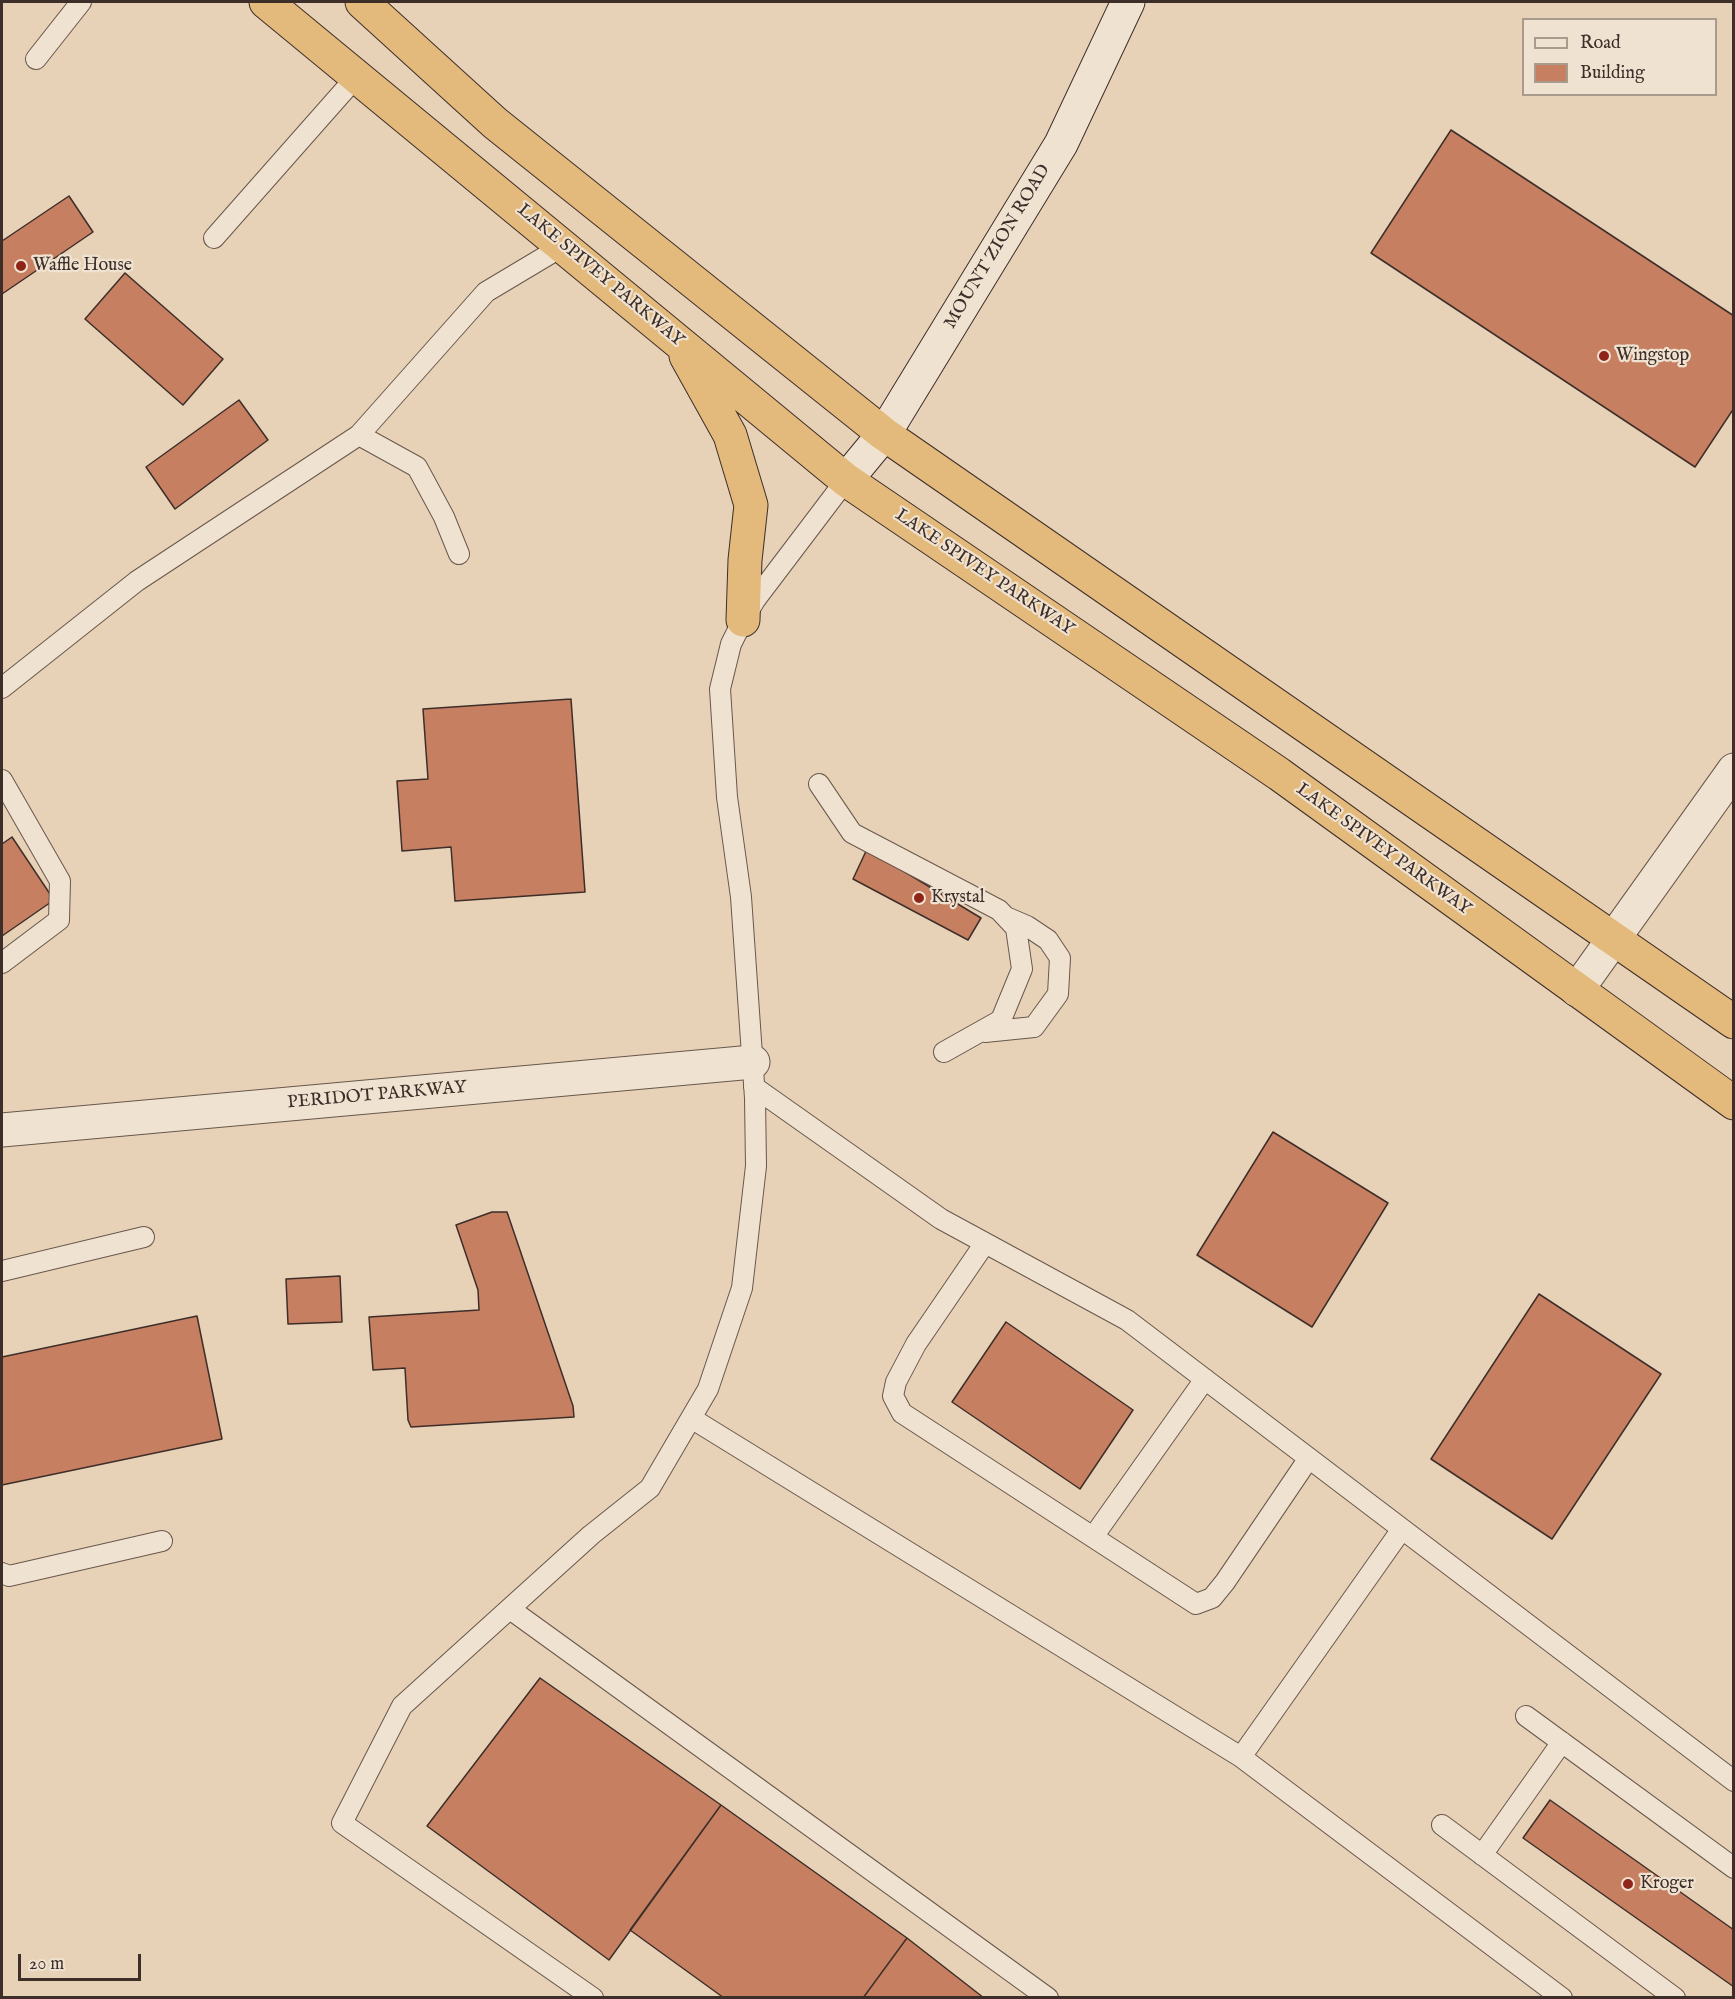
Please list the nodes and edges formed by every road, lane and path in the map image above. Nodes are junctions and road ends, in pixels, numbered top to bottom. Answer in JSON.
{"nodes":[{"id":1,"x":81,"y":2,"type":"edge"},
{"id":2,"x":267,"y":2,"type":"edge"},
{"id":3,"x":362,"y":2,"type":"edge"},
{"id":4,"x":1128,"y":2,"type":"edge"},
{"id":5,"x":36,"y":59,"type":"dead end"},
{"id":6,"x":357,"y":76,"type":"junction"},
{"id":7,"x":214,"y":238,"type":"dead end"},
{"id":8,"x":563,"y":246,"type":"junction"},
{"id":9,"x":678,"y":341,"type":"junction"},
{"id":10,"x":884,"y":434,"type":"junction"},
{"id":11,"x":360,"y":435,"type":"junction"},
{"id":12,"x":846,"y":480,"type":"junction"},
{"id":13,"x":459,"y":554,"type":"dead end"},
{"id":14,"x":742,"y":620,"type":"junction"},
{"id":15,"x":2,"y":688,"type":"edge"},
{"id":16,"x":1734,"y":770,"type":"edge"},
{"id":17,"x":2,"y":780,"type":"edge"},
{"id":18,"x":819,"y":784,"type":"dead end"},
{"id":19,"x":1005,"y":916,"type":"junction"},
{"id":20,"x":1612,"y":938,"type":"junction"},
{"id":21,"x":2,"y":963,"type":"edge"},
{"id":22,"x":1577,"y":990,"type":"junction"},
{"id":23,"x":1734,"y":1022,"type":"edge"},
{"id":24,"x":979,"y":1032,"type":"junction"},
{"id":25,"x":944,"y":1052,"type":"dead end"},
{"id":26,"x":754,"y":1074,"type":"junction"},
{"id":27,"x":1734,"y":1103,"type":"edge"},
{"id":28,"x":2,"y":1130,"type":"edge"},
{"id":29,"x":144,"y":1238,"type":"dead end"},
{"id":30,"x":985,"y":1243,"type":"junction"},
{"id":31,"x":2,"y":1271,"type":"edge"},
{"id":32,"x":1205,"y":1379,"type":"junction"},
{"id":33,"x":691,"y":1418,"type":"junction"},
{"id":34,"x":1309,"y":1458,"type":"junction"},
{"id":35,"x":1402,"y":1529,"type":"junction"},
{"id":36,"x":1094,"y":1537,"type":"junction"},
{"id":37,"x":162,"y":1541,"type":"dead end"},
{"id":38,"x":2,"y":1574,"type":"edge"},
{"id":39,"x":510,"y":1609,"type":"junction"},
{"id":40,"x":1526,"y":1716,"type":"dead end"},
{"id":41,"x":1562,"y":1742,"type":"junction"},
{"id":42,"x":1241,"y":1757,"type":"junction"},
{"id":43,"x":1734,"y":1781,"type":"edge"},
{"id":44,"x":1442,"y":1825,"type":"dead end"},
{"id":45,"x":1482,"y":1855,"type":"junction"},
{"id":46,"x":1734,"y":1868,"type":"edge"},
{"id":47,"x":593,"y":1998,"type":"edge"},
{"id":48,"x":1048,"y":1998,"type":"edge"},
{"id":49,"x":1562,"y":1998,"type":"edge"},
{"id":50,"x":1675,"y":1998,"type":"edge"}],
"edges":[{"from":1,"to":5,"type":"lane"},
{"from":2,"to":6,"type":"highway","name":"LAKE SPIVEY PARKWAY"},
{"from":3,"to":10,"type":"highway"},
{"from":4,"to":10,"type":"street","name":"MOUNT ZION ROAD"},
{"from":6,"to":7,"type":"lane"},
{"from":6,"to":8,"type":"highway","name":"LAKE SPIVEY PARKWAY"},
{"from":8,"to":9,"type":"highway","name":"LAKE SPIVEY PARKWAY"},
{"from":8,"to":11,"type":"lane"},
{"from":9,"to":12,"type":"highway","name":"LAKE SPIVEY PARKWAY"},
{"from":9,"to":14,"type":"highway"},
{"from":10,"to":12,"type":"street","name":"MOUNT ZION ROAD"},
{"from":10,"to":20,"type":"highway"},
{"from":11,"to":13,"type":"lane"},
{"from":11,"to":15,"type":"lane"},
{"from":12,"to":14,"type":"lane"},
{"from":12,"to":22,"type":"highway","name":"LAKE SPIVEY PARKWAY"},
{"from":14,"to":26,"type":"lane"},
{"from":16,"to":20,"type":"street"},
{"from":17,"to":21,"type":"lane"},
{"from":18,"to":19,"type":"lane"},
{"from":19,"to":24,"type":"lane"},
{"from":19,"to":24,"type":"lane"},
{"from":20,"to":22,"type":"street"},
{"from":20,"to":23,"type":"highway"},
{"from":22,"to":27,"type":"highway","name":"LAKE SPIVEY PARKWAY"},
{"from":24,"to":25,"type":"lane"},
{"from":26,"to":28,"type":"street","name":"PERIDOT PARKWAY"},
{"from":26,"to":30,"type":"lane"},
{"from":26,"to":33,"type":"lane"},
{"from":29,"to":31,"type":"lane"},
{"from":30,"to":32,"type":"lane"},
{"from":30,"to":36,"type":"lane"},
{"from":32,"to":34,"type":"lane"},
{"from":32,"to":36,"type":"lane"},
{"from":33,"to":39,"type":"lane"},
{"from":33,"to":42,"type":"lane"},
{"from":34,"to":35,"type":"lane"},
{"from":34,"to":36,"type":"lane"},
{"from":35,"to":42,"type":"lane"},
{"from":35,"to":43,"type":"lane"},
{"from":37,"to":38,"type":"lane"},
{"from":39,"to":47,"type":"lane"},
{"from":39,"to":48,"type":"lane"},
{"from":40,"to":41,"type":"lane"},
{"from":41,"to":45,"type":"lane"},
{"from":41,"to":46,"type":"lane"},
{"from":42,"to":49,"type":"lane"},
{"from":44,"to":45,"type":"lane"},
{"from":45,"to":50,"type":"lane"}]}
